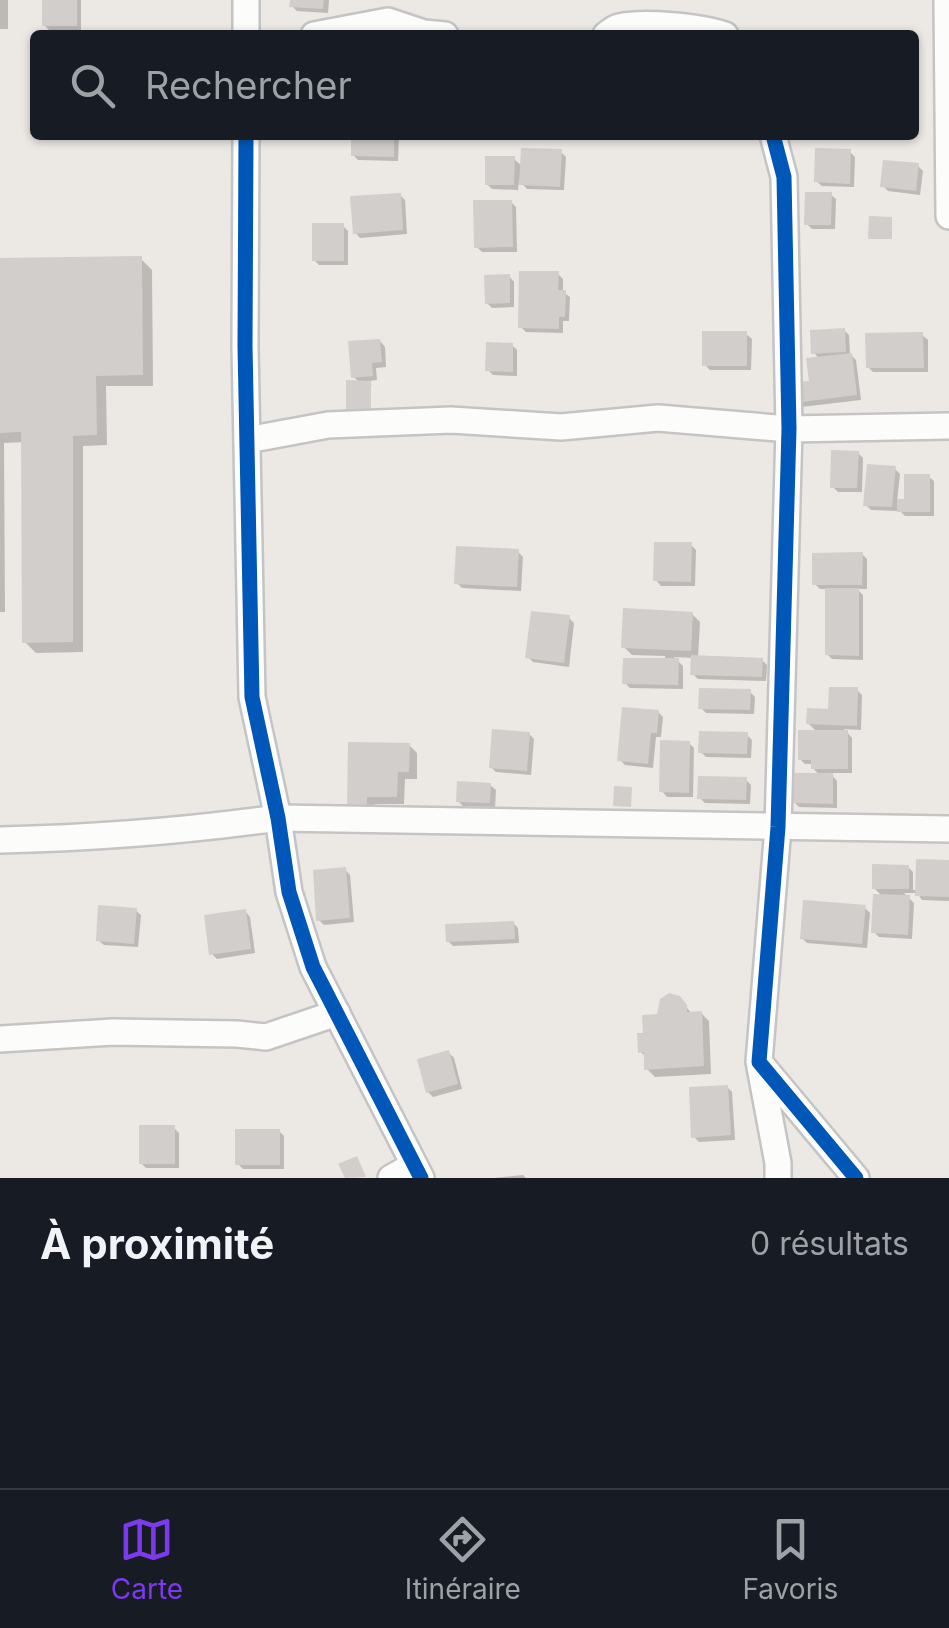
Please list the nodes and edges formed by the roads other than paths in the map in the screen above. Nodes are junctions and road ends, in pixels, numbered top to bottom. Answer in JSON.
{"nodes":[{"id":1,"x":246,"y":0,"type":"edge"},
{"id":2,"x":947,"y":0,"type":"edge"},
{"id":3,"x":246,"y":30,"type":"edge"},
{"id":4,"x":340,"y":30,"type":"edge"},
{"id":5,"x":415,"y":30,"type":"edge"},
{"id":6,"x":612,"y":30,"type":"edge"},
{"id":7,"x":710,"y":30,"type":"edge"},
{"id":8,"x":246,"y":140,"type":"edge"},
{"id":9,"x":773,"y":140,"type":"edge"},
{"id":10,"x":949,"y":216,"type":"edge"},
{"id":11,"x":949,"y":426,"type":"edge"},
{"id":12,"x":790,"y":429,"type":"junction"},
{"id":13,"x":247,"y":440,"type":"junction"},
{"id":14,"x":278,"y":818,"type":"junction"},
{"id":15,"x":778,"y":827,"type":"junction"},
{"id":16,"x":949,"y":829,"type":"edge"},
{"id":17,"x":0,"y":840,"type":"edge"},
{"id":18,"x":336,"y":1013,"type":"junction"},
{"id":19,"x":0,"y":1039,"type":"edge"},
{"id":20,"x":760,"y":1062,"type":"junction"},
{"id":21,"x":418,"y":1171,"type":"edge"},
{"id":22,"x":391,"y":1178,"type":"edge"},
{"id":23,"x":778,"y":1178,"type":"edge"},
{"id":24,"x":856,"y":1178,"type":"edge"}],
"edges":[{"from":1,"to":3,"type":"street"},
{"from":2,"to":10,"type":"street"},
{"from":4,"to":5,"type":"street"},
{"from":6,"to":7,"type":"street"},
{"from":8,"to":13,"type":"street"},
{"from":9,"to":12,"type":"street"},
{"from":11,"to":12,"type":"street"},
{"from":12,"to":13,"type":"street"},
{"from":12,"to":15,"type":"street"},
{"from":13,"to":14,"type":"street"},
{"from":14,"to":15,"type":"street"},
{"from":14,"to":17,"type":"street"},
{"from":14,"to":18,"type":"street"},
{"from":15,"to":16,"type":"street"},
{"from":15,"to":20,"type":"street"},
{"from":18,"to":19,"type":"street"},
{"from":18,"to":21,"type":"street"},
{"from":20,"to":23,"type":"street"},
{"from":20,"to":24,"type":"street"},
{"from":21,"to":22,"type":"street"}]}
